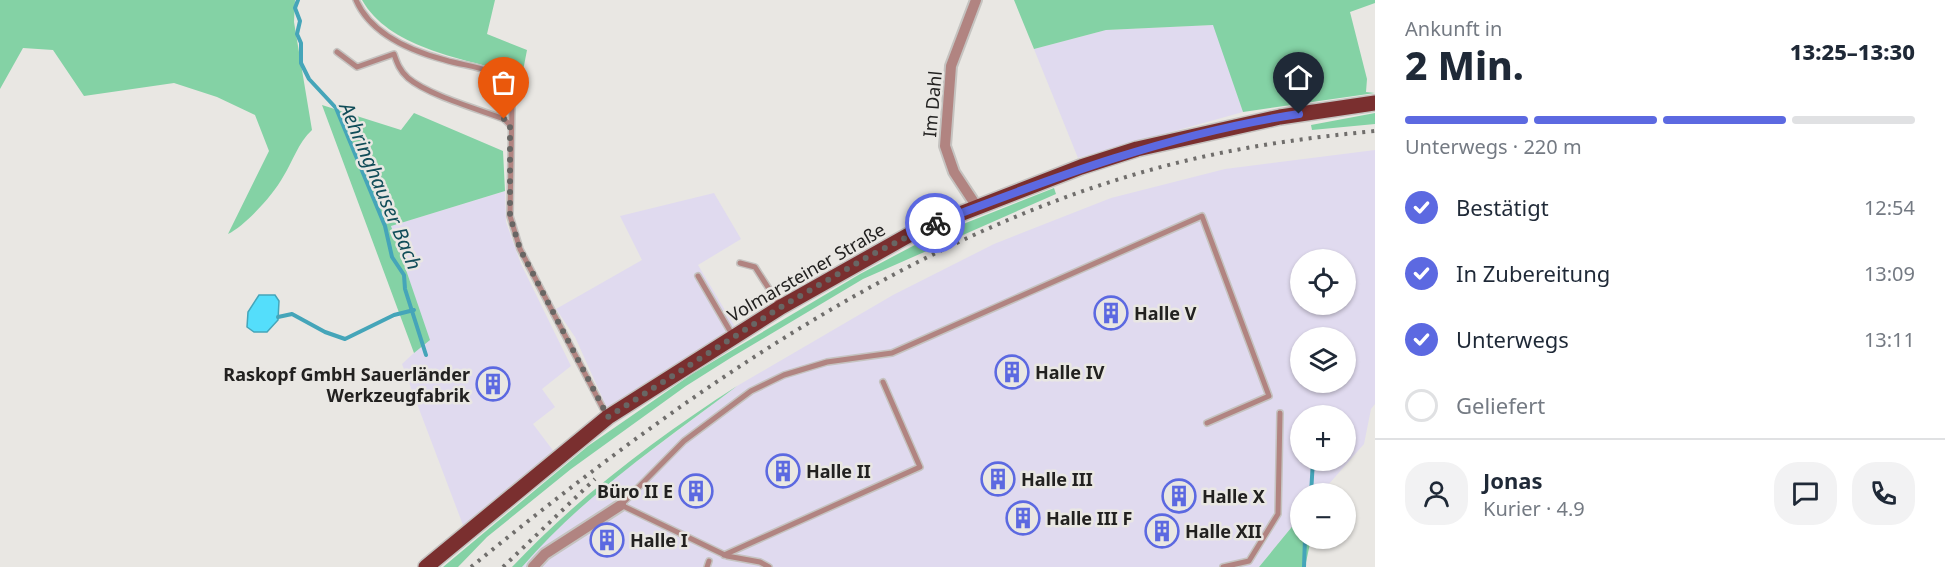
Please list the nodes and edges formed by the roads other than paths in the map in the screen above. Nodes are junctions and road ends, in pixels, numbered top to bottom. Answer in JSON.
{"nodes":[{"id":1,"x":356,"y":0,"type":"edge"},
{"id":2,"x":976,"y":0,"type":"edge"},
{"id":3,"x":337,"y":52,"type":"dead end"},
{"id":4,"x":1375,"y":103,"type":"edge"},
{"id":5,"x":510,"y":125,"type":"junction"},
{"id":6,"x":977,"y":207,"type":"junction"},
{"id":7,"x":740,"y":263,"type":"dead end"},
{"id":8,"x":698,"y":276,"type":"dead end"},
{"id":9,"x":781,"y":307,"type":"junction"},
{"id":10,"x":734,"y":337,"type":"junction"},
{"id":11,"x":883,"y":382,"type":"dead end"},
{"id":12,"x":1280,"y":413,"type":"dead end"},
{"id":13,"x":608,"y":417,"type":"junction"},
{"id":14,"x":1207,"y":423,"type":"dead end"},
{"id":15,"x":621,"y":505,"type":"junction"},
{"id":16,"x":724,"y":555,"type":"junction"},
{"id":17,"x":426,"y":567,"type":"edge"},
{"id":18,"x":533,"y":567,"type":"edge"},
{"id":19,"x":769,"y":567,"type":"edge"},
{"id":20,"x":1223,"y":567,"type":"edge"}],
"edges":[{"from":1,"to":5,"type":"lane"},
{"from":2,"to":6,"type":"street","name":"Im Dahl"},
{"from":3,"to":5,"type":"lane"},
{"from":4,"to":6,"type":"main road","name":"Volmarsteiner Straße"},
{"from":5,"to":13,"type":"lane"},
{"from":6,"to":9,"type":"main road","name":"Volmarsteiner Straße"},
{"from":7,"to":9,"type":"lane"},
{"from":8,"to":10,"type":"lane"},
{"from":9,"to":10,"type":"main road","name":"Volmarsteiner Straße"},
{"from":10,"to":13,"type":"main road","name":"Volmarsteiner Straße"},
{"from":11,"to":16,"type":"lane"},
{"from":12,"to":20,"type":"lane"},
{"from":13,"to":17,"type":"main road","name":"Volmarsteiner Straße"},
{"from":14,"to":15,"type":"lane"},
{"from":15,"to":16,"type":"lane"},
{"from":15,"to":18,"type":"street"},
{"from":16,"to":19,"type":"lane"}]}
